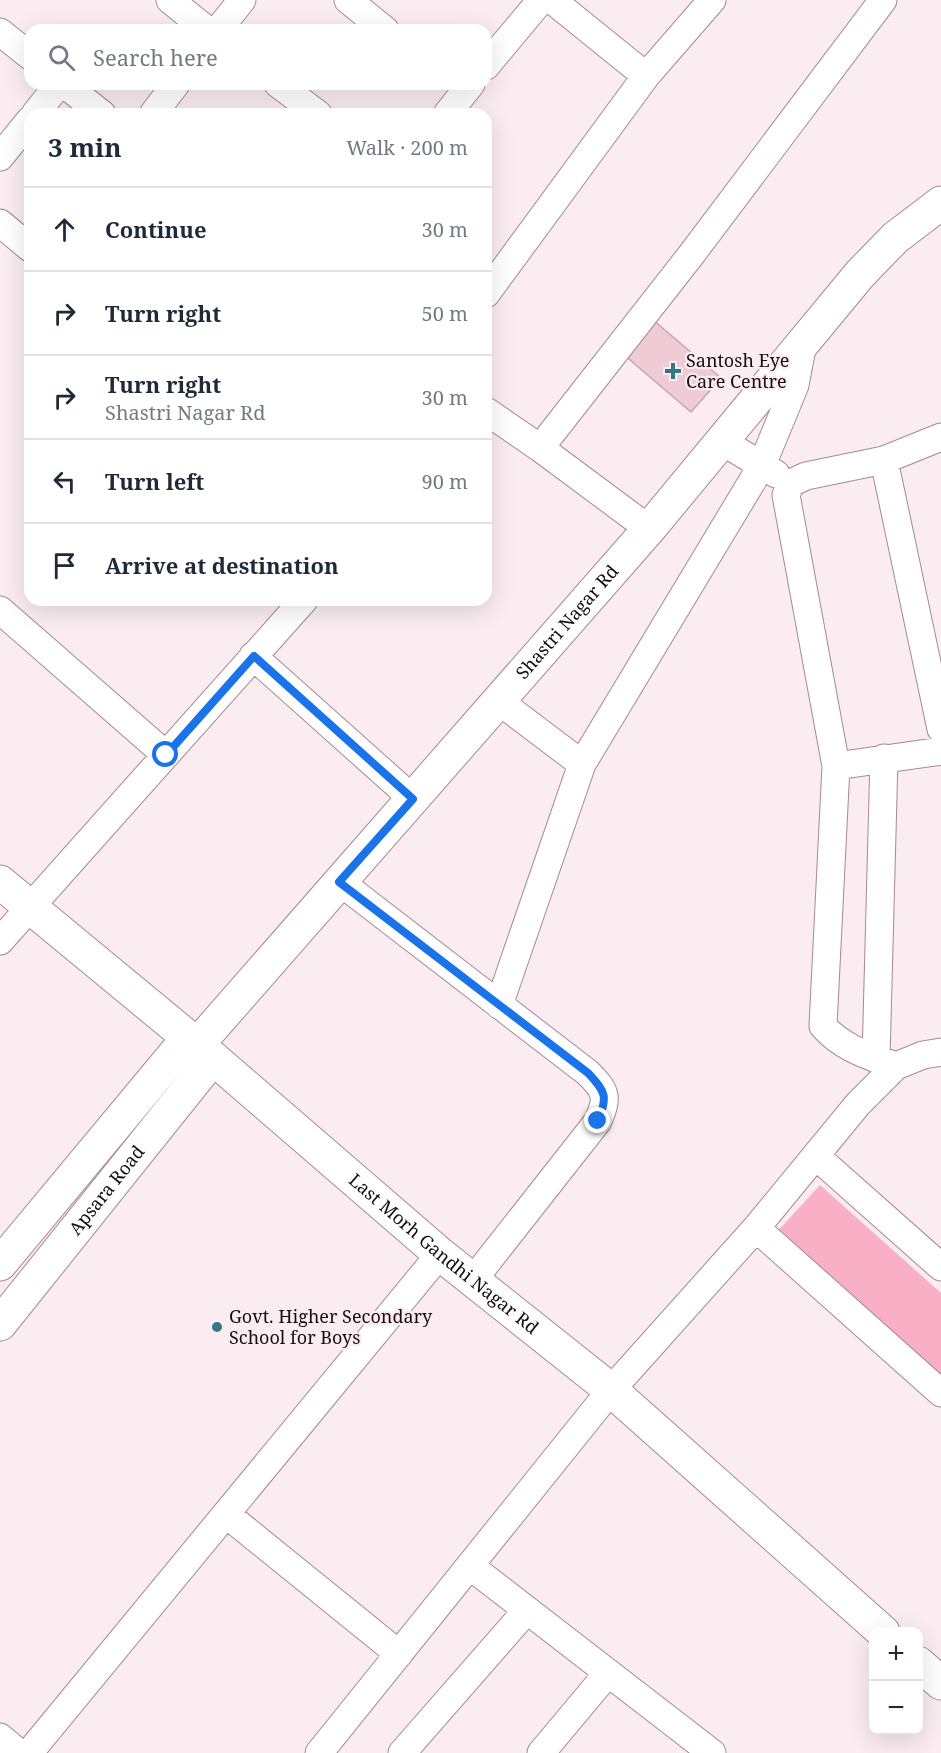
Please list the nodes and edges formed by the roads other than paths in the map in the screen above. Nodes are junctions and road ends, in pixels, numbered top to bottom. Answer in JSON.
{"nodes":[{"id":1,"x":171,"y":0,"type":"edge"},
{"id":2,"x":242,"y":0,"type":"edge"},
{"id":3,"x":348,"y":0,"type":"edge"},
{"id":4,"x":541,"y":0,"type":"edge"},
{"id":5,"x":552,"y":0,"type":"edge"},
{"id":6,"x":712,"y":0,"type":"edge"},
{"id":7,"x":882,"y":0,"type":"edge"},
{"id":8,"x":200,"y":24,"type":"edge"},
{"id":9,"x":223,"y":24,"type":"edge"},
{"id":10,"x":378,"y":24,"type":"edge"},
{"id":11,"x":0,"y":32,"type":"edge"},
{"id":12,"x":24,"y":51,"type":"edge"},
{"id":13,"x":492,"y":59,"type":"edge"},
{"id":14,"x":646,"y":76,"type":"junction"},
{"id":15,"x":53,"y":90,"type":"edge"},
{"id":16,"x":72,"y":90,"type":"edge"},
{"id":17,"x":171,"y":90,"type":"edge"},
{"id":18,"x":286,"y":90,"type":"edge"},
{"id":19,"x":40,"y":108,"type":"edge"},
{"id":20,"x":94,"y":108,"type":"edge"},
{"id":21,"x":158,"y":108,"type":"edge"},
{"id":22,"x":310,"y":108,"type":"edge"},
{"id":23,"x":24,"y":127,"type":"edge"},
{"id":24,"x":0,"y":157,"type":"edge"},
{"id":25,"x":941,"y":203,"type":"edge"},
{"id":26,"x":0,"y":223,"type":"edge"},
{"id":27,"x":24,"y":243,"type":"edge"},
{"id":28,"x":492,"y":286,"type":"edge"},
{"id":29,"x":803,"y":344,"type":"junction"},
{"id":30,"x":492,"y":415,"type":"edge"},
{"id":31,"x":941,"y":437,"type":"edge"},
{"id":32,"x":723,"y":442,"type":"junction"},
{"id":33,"x":540,"y":448,"type":"junction"},
{"id":34,"x":884,"y":460,"type":"junction"},
{"id":35,"x":762,"y":465,"type":"junction"},
{"id":36,"x":791,"y":483,"type":"junction"},
{"id":37,"x":649,"y":529,"type":"junction"},
{"id":38,"x":299,"y":606,"type":"edge"},
{"id":39,"x":0,"y":610,"type":"edge"},
{"id":40,"x":254,"y":656,"type":"junction"},
{"id":41,"x":500,"y":702,"type":"junction"},
{"id":42,"x":941,"y":729,"type":"edge"},
{"id":43,"x":941,"y":751,"type":"edge"},
{"id":44,"x":166,"y":755,"type":"junction"},
{"id":45,"x":884,"y":758,"type":"junction"},
{"id":46,"x":582,"y":765,"type":"junction"},
{"id":47,"x":836,"y":766,"type":"junction"},
{"id":48,"x":413,"y":799,"type":"junction"},
{"id":49,"x":0,"y":882,"type":"edge"},
{"id":50,"x":339,"y":882,"type":"junction"},
{"id":51,"x":30,"y":908,"type":"junction"},
{"id":52,"x":0,"y":941,"type":"edge"},
{"id":53,"x":499,"y":1005,"type":"junction"},
{"id":54,"x":199,"y":1047,"type":"junction"},
{"id":55,"x":941,"y":1052,"type":"edge"},
{"id":56,"x":886,"y":1062,"type":"junction"},
{"id":57,"x":817,"y":1157,"type":"junction"},
{"id":58,"x":756,"y":1228,"type":"junction"},
{"id":59,"x":440,"y":1254,"type":"junction"},
{"id":60,"x":0,"y":1264,"type":"edge"},
{"id":61,"x":941,"y":1267,"type":"edge"},
{"id":62,"x":473,"y":1280,"type":"junction"},
{"id":63,"x":0,"y":1324,"type":"edge"},
{"id":64,"x":611,"y":1390,"type":"junction"},
{"id":65,"x":941,"y":1393,"type":"edge"},
{"id":66,"x":226,"y":1514,"type":"junction"},
{"id":67,"x":470,"y":1566,"type":"junction"},
{"id":68,"x":527,"y":1610,"type":"junction"},
{"id":69,"x":877,"y":1627,"type":"edge"},
{"id":70,"x":399,"y":1654,"type":"junction"},
{"id":71,"x":923,"y":1667,"type":"edge"},
{"id":72,"x":608,"y":1673,"type":"junction"},
{"id":73,"x":941,"y":1683,"type":"edge"},
{"id":74,"x":0,"y":1737,"type":"edge"},
{"id":75,"x":19,"y":1753,"type":"edge"},
{"id":76,"x":29,"y":1753,"type":"edge"},
{"id":77,"x":319,"y":1753,"type":"edge"},
{"id":78,"x":402,"y":1753,"type":"edge"},
{"id":79,"x":541,"y":1753,"type":"edge"},
{"id":80,"x":712,"y":1753,"type":"edge"}],
"edges":[{"from":1,"to":8,"type":"street"},
{"from":2,"to":9,"type":"street"},
{"from":3,"to":10,"type":"street"},
{"from":4,"to":13,"type":"street"},
{"from":5,"to":14,"type":"street"},
{"from":6,"to":14,"type":"street"},
{"from":7,"to":33,"type":"street"},
{"from":11,"to":12,"type":"street"},
{"from":14,"to":28,"type":"street"},
{"from":15,"to":19,"type":"street"},
{"from":16,"to":20,"type":"street"},
{"from":17,"to":21,"type":"street"},
{"from":18,"to":22,"type":"street"},
{"from":23,"to":24,"type":"street"},
{"from":25,"to":29,"type":"street","name":"Shastri Nagar Rd"},
{"from":26,"to":27,"type":"street"},
{"from":29,"to":32,"type":"street","name":"Shastri Nagar Rd"},
{"from":29,"to":35,"type":"street"},
{"from":30,"to":33,"type":"street"},
{"from":31,"to":34,"type":"street"},
{"from":32,"to":35,"type":"street"},
{"from":32,"to":37,"type":"street","name":"Shastri Nagar Rd"},
{"from":33,"to":37,"type":"street"},
{"from":34,"to":36,"type":"street"},
{"from":34,"to":42,"type":"street"},
{"from":35,"to":36,"type":"street"},
{"from":35,"to":46,"type":"street"},
{"from":36,"to":47,"type":"street"},
{"from":37,"to":41,"type":"street","name":"Shastri Nagar Rd"},
{"from":38,"to":40,"type":"street"},
{"from":39,"to":44,"type":"street"},
{"from":40,"to":44,"type":"street"},
{"from":40,"to":48,"type":"street"},
{"from":41,"to":46,"type":"street"},
{"from":41,"to":48,"type":"street","name":"Shastri Nagar Rd"},
{"from":43,"to":45,"type":"street"},
{"from":44,"to":51,"type":"street"},
{"from":45,"to":47,"type":"street"},
{"from":45,"to":56,"type":"street"},
{"from":46,"to":53,"type":"street"},
{"from":47,"to":56,"type":"street"},
{"from":48,"to":50,"type":"street","name":"Shastri Nagar Rd"},
{"from":49,"to":51,"type":"street","name":"Last Morh Gandhi Nagar Rd"},
{"from":50,"to":53,"type":"street"},
{"from":50,"to":54,"type":"street","name":"Shastri Nagar Rd"},
{"from":51,"to":52,"type":"street"},
{"from":51,"to":54,"type":"street","name":"Last Morh Gandhi Nagar Rd"},
{"from":53,"to":62,"type":"street"},
{"from":54,"to":59,"type":"street","name":"Last Morh Gandhi Nagar Rd"},
{"from":54,"to":60,"type":"street","name":"Apsara Road"},
{"from":54,"to":63,"type":"street","name":"Apsara Road"},
{"from":55,"to":56,"type":"street"},
{"from":56,"to":57,"type":"street"},
{"from":57,"to":58,"type":"street"},
{"from":57,"to":61,"type":"street"},
{"from":58,"to":64,"type":"street"},
{"from":58,"to":65,"type":"street"},
{"from":59,"to":62,"type":"street","name":"Last Morh Gandhi Nagar Rd"},
{"from":59,"to":66,"type":"street"},
{"from":62,"to":64,"type":"street","name":"Last Morh Gandhi Nagar Rd"},
{"from":64,"to":67,"type":"street"},
{"from":64,"to":69,"type":"street","name":"Last Morh Gandhi Nagar Rd"},
{"from":66,"to":70,"type":"street"},
{"from":66,"to":76,"type":"street"},
{"from":67,"to":68,"type":"street"},
{"from":67,"to":70,"type":"street"},
{"from":68,"to":72,"type":"street"},
{"from":68,"to":78,"type":"street"},
{"from":70,"to":77,"type":"street"},
{"from":71,"to":73,"type":"street"},
{"from":72,"to":79,"type":"street"},
{"from":72,"to":80,"type":"street"},
{"from":74,"to":75,"type":"street"}]}
